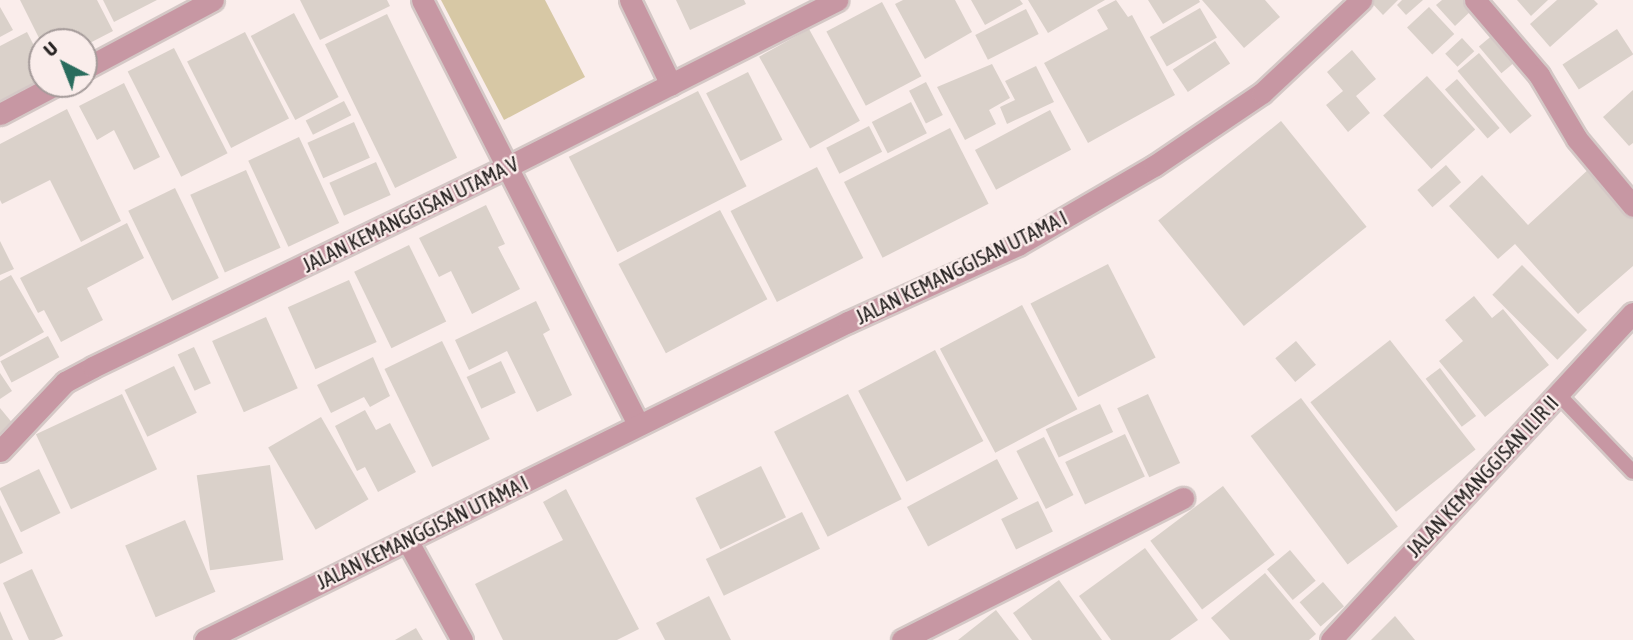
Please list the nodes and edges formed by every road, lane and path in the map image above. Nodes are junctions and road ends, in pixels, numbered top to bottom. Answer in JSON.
{"nodes":[{"id":1,"x":213,"y":0,"type":"edge"},
{"id":2,"x":422,"y":0,"type":"edge"},
{"id":3,"x":630,"y":0,"type":"edge"},
{"id":4,"x":837,"y":0,"type":"edge"},
{"id":5,"x":1361,"y":0,"type":"edge"},
{"id":6,"x":1475,"y":0,"type":"edge"},
{"id":7,"x":98,"y":62,"type":"edge"},
{"id":8,"x":671,"y":85,"type":"junction"},
{"id":9,"x":30,"y":98,"type":"edge"},
{"id":10,"x":0,"y":114,"type":"edge"},
{"id":11,"x":507,"y":167,"type":"junction"},
{"id":12,"x":1633,"y":206,"type":"edge"},
{"id":13,"x":1633,"y":313,"type":"edge"},
{"id":14,"x":1558,"y":394,"type":"junction"},
{"id":15,"x":638,"y":425,"type":"junction"},
{"id":16,"x":0,"y":451,"type":"edge"},
{"id":17,"x":1633,"y":472,"type":"edge"},
{"id":18,"x":1184,"y":498,"type":"dead end"},
{"id":19,"x":407,"y":540,"type":"junction"},
{"id":20,"x":205,"y":640,"type":"edge"},
{"id":21,"x":462,"y":640,"type":"edge"},
{"id":22,"x":902,"y":640,"type":"edge"},
{"id":23,"x":1331,"y":640,"type":"edge"}],
"edges":[{"from":1,"to":7,"type":"street"},
{"from":2,"to":11,"type":"street"},
{"from":3,"to":8,"type":"street"},
{"from":4,"to":8,"type":"street","name":"JALAN KEMANGGISAN UTAMA V"},
{"from":5,"to":15,"type":"street","name":"JALAN KEMANGGISAN UTAMA I"},
{"from":6,"to":12,"type":"street"},
{"from":8,"to":11,"type":"street","name":"JALAN KEMANGGISAN UTAMA V"},
{"from":9,"to":10,"type":"street"},
{"from":11,"to":15,"type":"street"},
{"from":11,"to":16,"type":"street","name":"JALAN KEMANGGISAN UTAMA V"},
{"from":13,"to":14,"type":"street","name":"JALAN KEMANGGISAN ILIR II"},
{"from":14,"to":17,"type":"lane"},
{"from":14,"to":23,"type":"street","name":"JALAN KEMANGGISAN ILIR II"},
{"from":15,"to":19,"type":"street","name":"JALAN KEMANGGISAN UTAMA I"},
{"from":18,"to":22,"type":"street"},
{"from":19,"to":20,"type":"street","name":"JALAN KEMANGGISAN UTAMA I"},
{"from":19,"to":21,"type":"street"}]}
